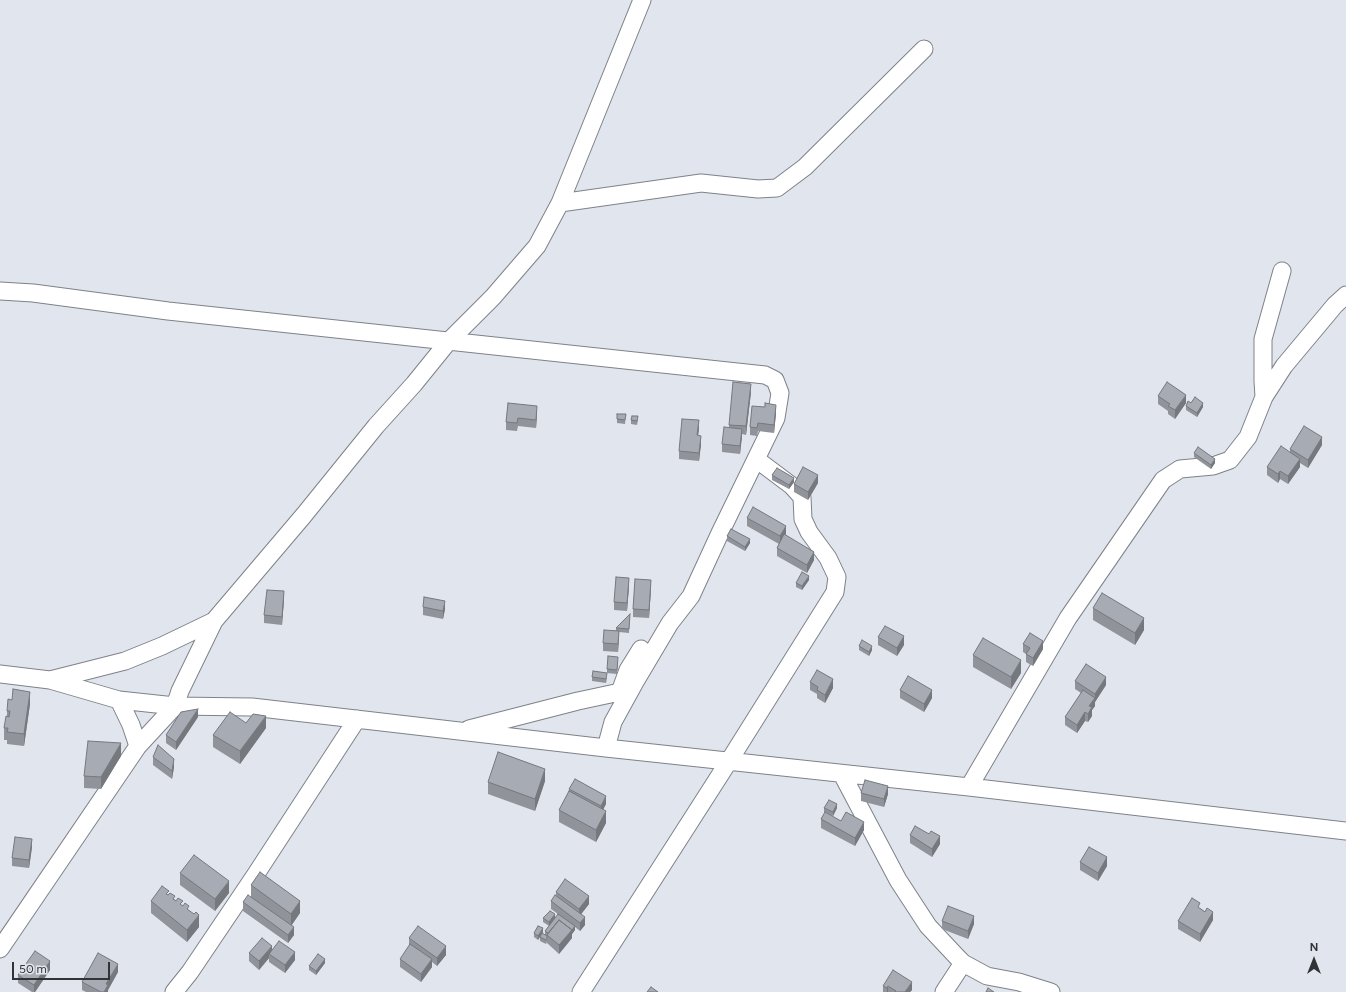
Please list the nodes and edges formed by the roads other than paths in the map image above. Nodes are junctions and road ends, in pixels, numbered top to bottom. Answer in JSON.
{"nodes":[{"id":1,"x":642,"y":0,"type":"edge"},
{"id":2,"x":924,"y":49,"type":"dead end"},
{"id":3,"x":560,"y":203,"type":"junction"},
{"id":4,"x":1282,"y":271,"type":"dead end"},
{"id":5,"x":0,"y":291,"type":"edge"},
{"id":6,"x":1346,"y":295,"type":"edge"},
{"id":7,"x":448,"y":342,"type":"junction"},
{"id":8,"x":1264,"y":397,"type":"junction"},
{"id":9,"x":756,"y":459,"type":"junction"},
{"id":10,"x":214,"y":621,"type":"junction"},
{"id":11,"x":666,"y":630,"type":"junction"},
{"id":12,"x":0,"y":674,"type":"edge"},
{"id":13,"x":50,"y":680,"type":"junction"},
{"id":14,"x":119,"y":700,"type":"junction"},
{"id":15,"x":175,"y":706,"type":"junction"},
{"id":16,"x":357,"y":720,"type":"junction"},
{"id":17,"x":460,"y":731,"type":"junction"},
{"id":18,"x":138,"y":746,"type":"junction"},
{"id":19,"x":606,"y":748,"type":"junction"},
{"id":20,"x":729,"y":761,"type":"junction"},
{"id":21,"x":842,"y":774,"type":"junction"},
{"id":22,"x":969,"y":787,"type":"junction"},
{"id":23,"x":1346,"y":831,"type":"edge"},
{"id":24,"x":7,"y":929,"type":"edge"},
{"id":25,"x":0,"y":949,"type":"edge"},
{"id":26,"x":964,"y":963,"type":"junction"},
{"id":27,"x":174,"y":992,"type":"edge"},
{"id":28,"x":581,"y":992,"type":"edge"},
{"id":29,"x":944,"y":992,"type":"edge"},
{"id":30,"x":1051,"y":992,"type":"edge"}],
"edges":[{"from":1,"to":3,"type":"street"},
{"from":2,"to":3,"type":"street"},
{"from":3,"to":7,"type":"street"},
{"from":4,"to":8,"type":"street"},
{"from":5,"to":7,"type":"street"},
{"from":6,"to":8,"type":"street"},
{"from":7,"to":9,"type":"street"},
{"from":7,"to":10,"type":"street"},
{"from":8,"to":22,"type":"street"},
{"from":9,"to":11,"type":"street"},
{"from":9,"to":20,"type":"street"},
{"from":10,"to":13,"type":"street"},
{"from":10,"to":15,"type":"street"},
{"from":11,"to":17,"type":"street"},
{"from":11,"to":19,"type":"street"},
{"from":12,"to":13,"type":"street"},
{"from":13,"to":14,"type":"street"},
{"from":14,"to":15,"type":"street"},
{"from":14,"to":18,"type":"street"},
{"from":15,"to":16,"type":"street"},
{"from":15,"to":18,"type":"street"},
{"from":16,"to":17,"type":"street"},
{"from":16,"to":27,"type":"street"},
{"from":17,"to":19,"type":"street"},
{"from":18,"to":24,"type":"street"},
{"from":19,"to":20,"type":"street"},
{"from":20,"to":21,"type":"street"},
{"from":20,"to":28,"type":"street"},
{"from":21,"to":22,"type":"street"},
{"from":21,"to":26,"type":"street"},
{"from":22,"to":23,"type":"street"},
{"from":24,"to":25,"type":"street"},
{"from":26,"to":29,"type":"street"},
{"from":26,"to":30,"type":"street"}]}
